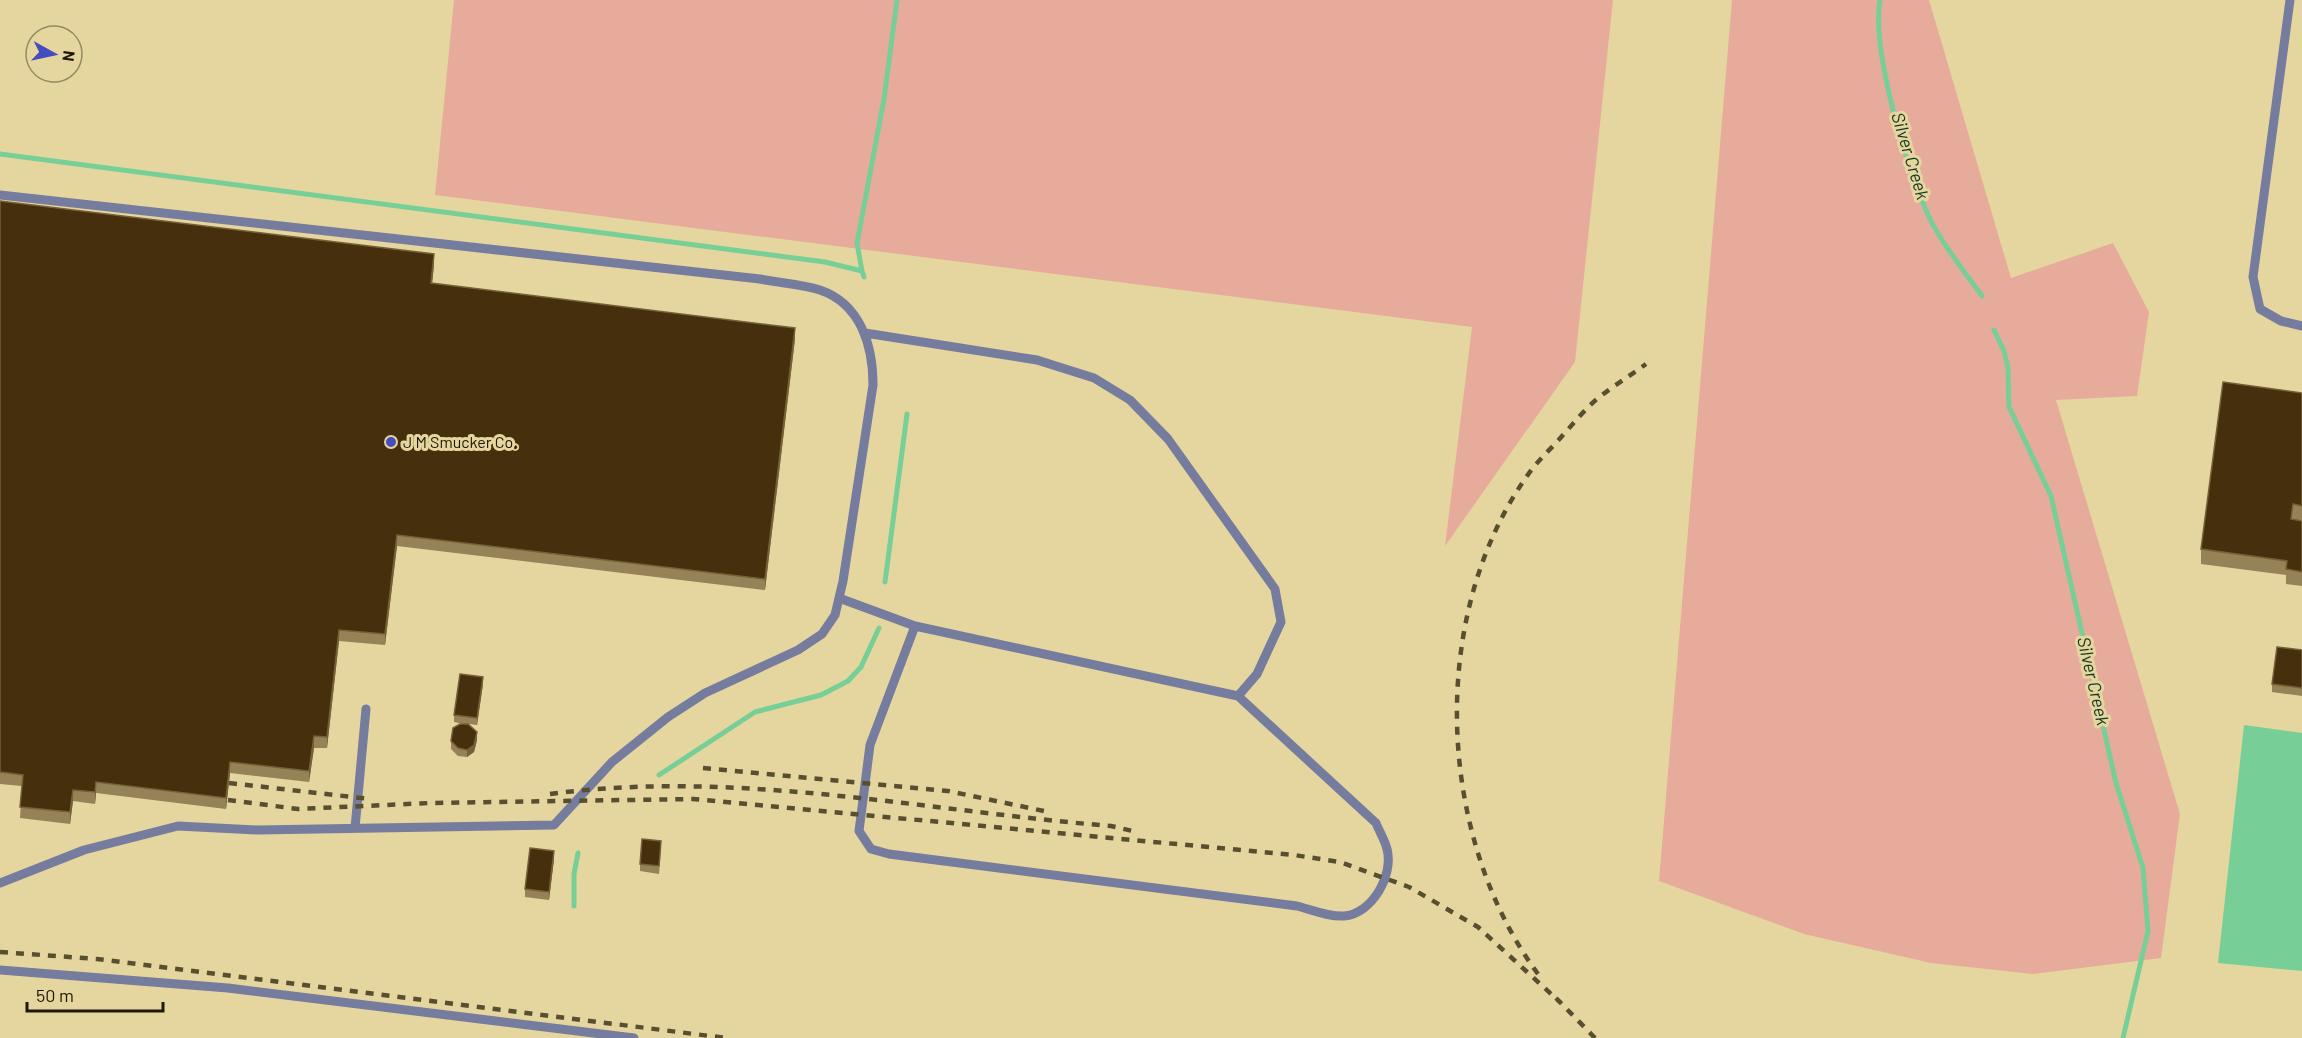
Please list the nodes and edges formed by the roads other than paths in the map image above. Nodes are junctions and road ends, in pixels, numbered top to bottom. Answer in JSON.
{"nodes":[{"id":1,"x":2290,"y":0,"type":"edge"},
{"id":2,"x":0,"y":195,"type":"edge"},
{"id":3,"x":2302,"y":326,"type":"edge"},
{"id":4,"x":865,"y":333,"type":"junction"},
{"id":5,"x":839,"y":598,"type":"junction"},
{"id":6,"x":915,"y":626,"type":"junction"},
{"id":7,"x":1238,"y":696,"type":"junction"},
{"id":8,"x":366,"y":708,"type":"dead end"},
{"id":9,"x":355,"y":828,"type":"junction"},
{"id":10,"x":0,"y":883,"type":"edge"},
{"id":11,"x":0,"y":970,"type":"edge"},
{"id":12,"x":634,"y":1038,"type":"edge"}],
"edges":[{"from":1,"to":3,"type":"lane"},
{"from":2,"to":4,"type":"lane"},
{"from":4,"to":5,"type":"lane"},
{"from":4,"to":7,"type":"lane"},
{"from":5,"to":6,"type":"lane"},
{"from":5,"to":9,"type":"lane"},
{"from":6,"to":7,"type":"lane"},
{"from":6,"to":7,"type":"lane"},
{"from":8,"to":9,"type":"lane"},
{"from":9,"to":10,"type":"lane"},
{"from":11,"to":12,"type":"lane"}]}
